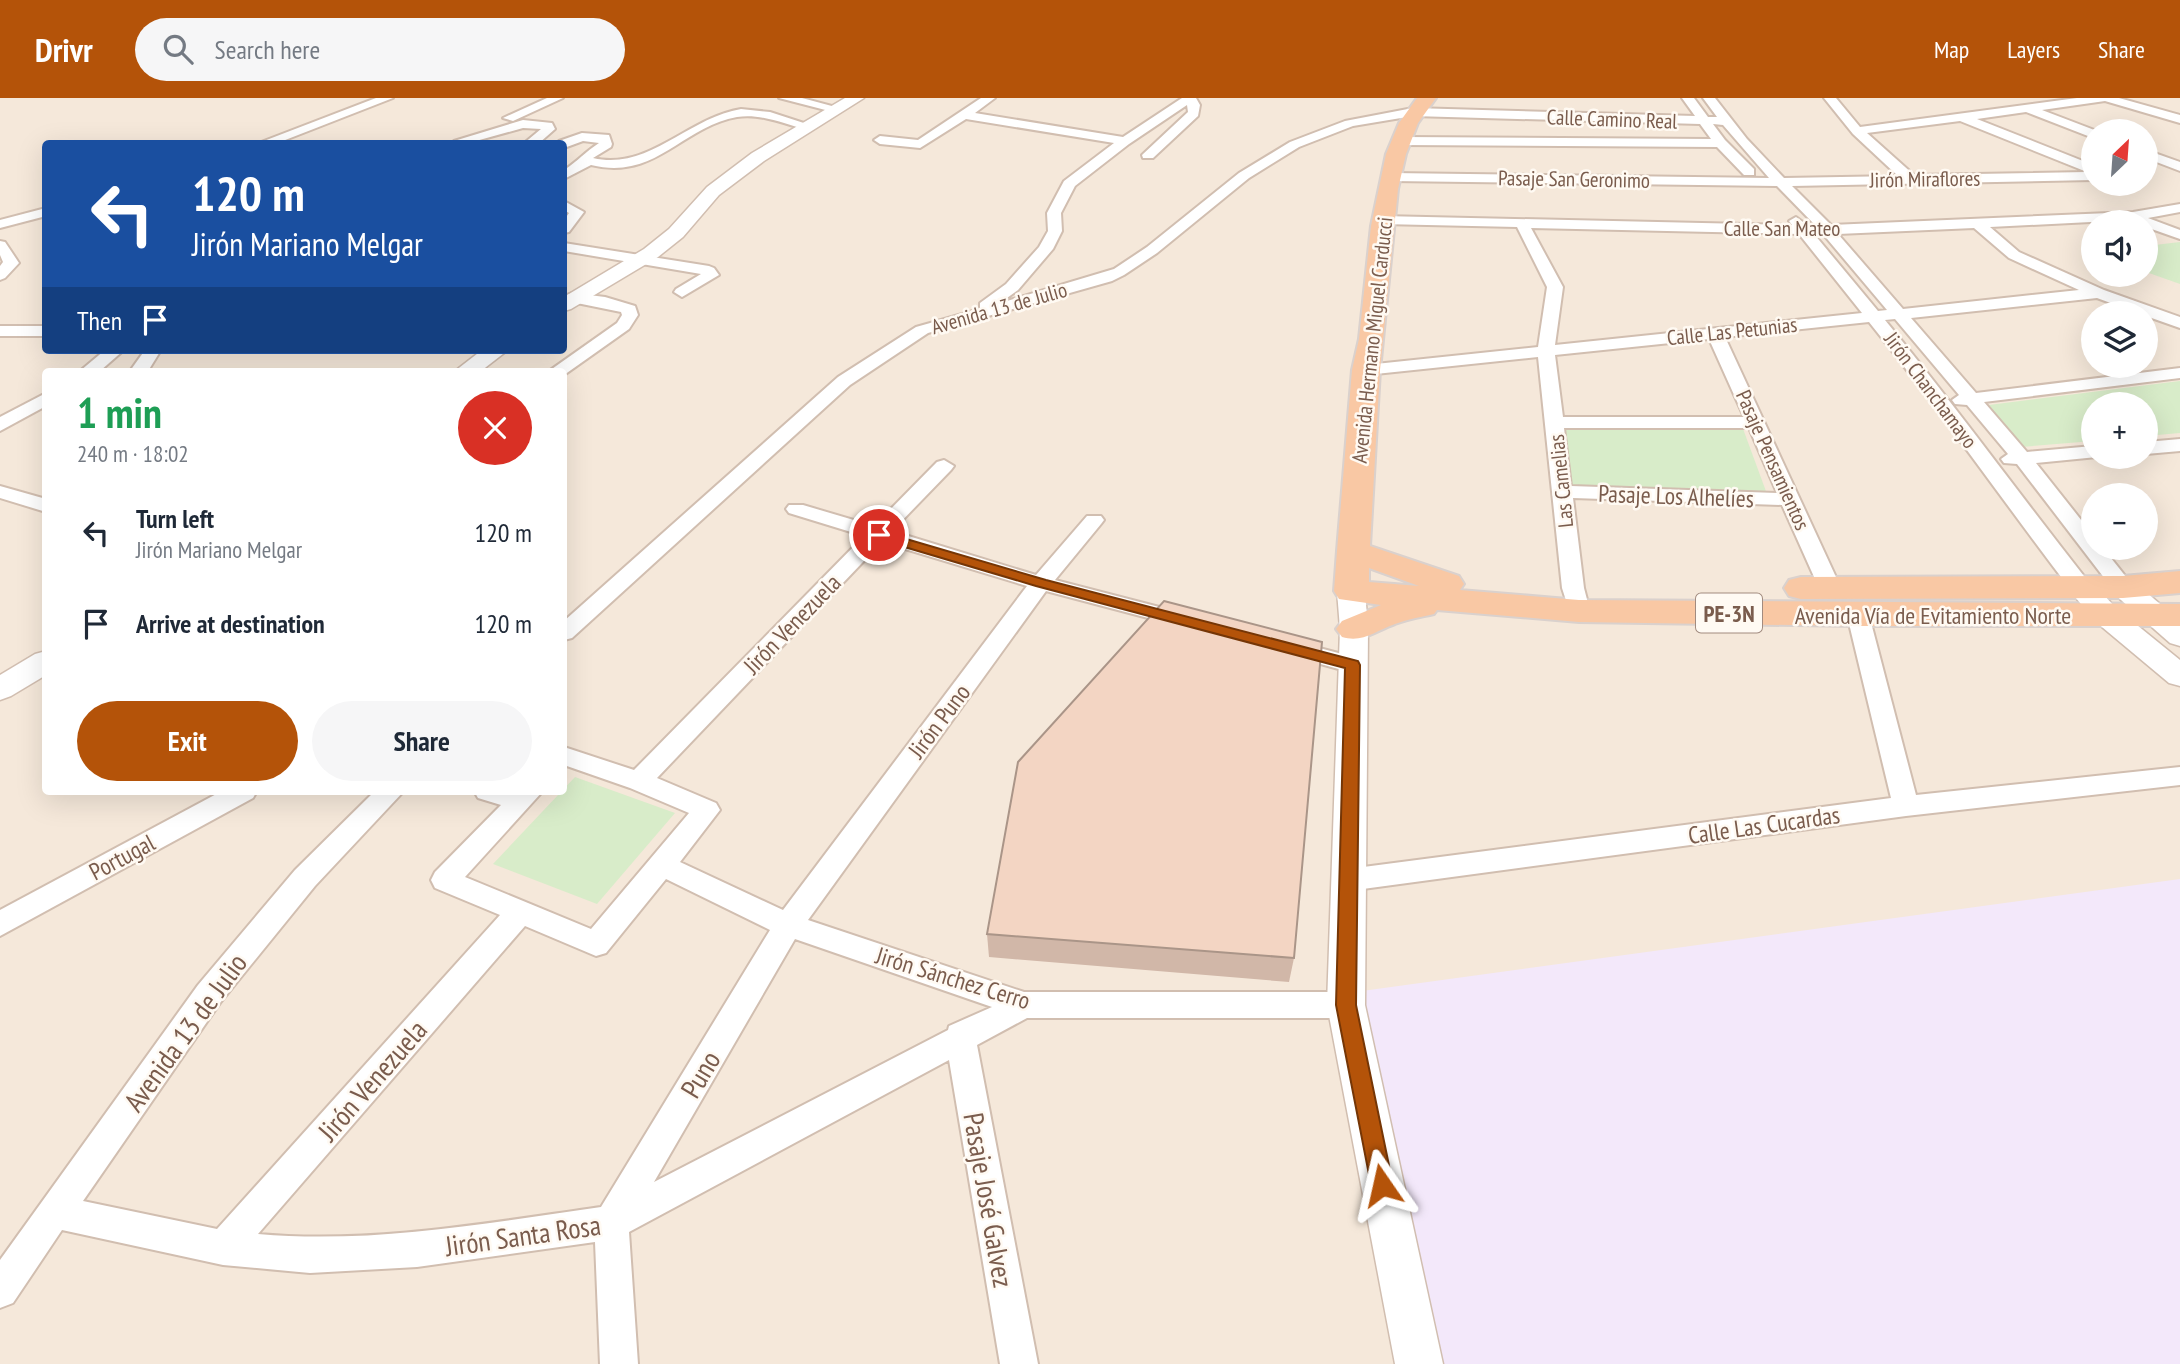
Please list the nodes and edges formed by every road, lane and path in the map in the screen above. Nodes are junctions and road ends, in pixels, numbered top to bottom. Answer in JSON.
{"nodes":[{"id":1,"x":387,"y":98,"type":"edge"},
{"id":2,"x":557,"y":98,"type":"edge"},
{"id":3,"x":785,"y":98,"type":"edge"},
{"id":4,"x":856,"y":98,"type":"edge"},
{"id":5,"x":989,"y":98,"type":"edge"},
{"id":6,"x":1688,"y":98,"type":"edge"},
{"id":7,"x":1709,"y":98,"type":"edge"},
{"id":8,"x":1830,"y":98,"type":"edge"},
{"id":9,"x":1998,"y":98,"type":"edge"},
{"id":10,"x":2105,"y":98,"type":"edge"},
{"id":11,"x":1189,"y":99,"type":"edge"},
{"id":12,"x":1420,"y":105,"type":"edge"},
{"id":13,"x":837,"y":109,"type":"junction"},
{"id":14,"x":2028,"y":109,"type":"junction"},
{"id":15,"x":965,"y":115,"type":"junction"},
{"id":16,"x":1963,"y":118,"type":"junction"},
{"id":17,"x":2180,"y":119,"type":"edge"},
{"id":18,"x":1728,"y":121,"type":"junction"},
{"id":19,"x":1704,"y":122,"type":"junction"},
{"id":20,"x":807,"y":126,"type":"junction"},
{"id":21,"x":2081,"y":129,"type":"edge"},
{"id":22,"x":1857,"y":131,"type":"junction"},
{"id":23,"x":273,"y":140,"type":"edge"},
{"id":24,"x":462,"y":140,"type":"edge"},
{"id":25,"x":465,"y":140,"type":"edge"},
{"id":26,"x":535,"y":140,"type":"edge"},
{"id":27,"x":880,"y":140,"type":"dead end"},
{"id":28,"x":1125,"y":141,"type":"junction"},
{"id":29,"x":1402,"y":141,"type":"junction"},
{"id":30,"x":567,"y":143,"type":"edge"},
{"id":31,"x":1720,"y":143,"type":"junction"},
{"id":32,"x":1147,"y":155,"type":"dead end"},
{"id":33,"x":2158,"y":158,"type":"edge"},
{"id":34,"x":588,"y":161,"type":"junction"},
{"id":35,"x":2081,"y":165,"type":"edge"},
{"id":36,"x":2180,"y":168,"type":"edge"},
{"id":37,"x":2158,"y":172,"type":"edge"},
{"id":38,"x":567,"y":173,"type":"edge"},
{"id":39,"x":2081,"y":176,"type":"edge"},
{"id":40,"x":1391,"y":177,"type":"junction"},
{"id":41,"x":1910,"y":179,"type":"junction"},
{"id":42,"x":1758,"y":182,"type":"junction"},
{"id":43,"x":1781,"y":182,"type":"junction"},
{"id":44,"x":567,"y":206,"type":"edge"},
{"id":45,"x":2180,"y":208,"type":"edge"},
{"id":46,"x":2158,"y":212,"type":"edge"},
{"id":47,"x":42,"y":213,"type":"edge"},
{"id":48,"x":2081,"y":218,"type":"edge"},
{"id":49,"x":1382,"y":220,"type":"junction"},
{"id":50,"x":1977,"y":223,"type":"junction"},
{"id":51,"x":0,"y":224,"type":"edge"},
{"id":52,"x":1522,"y":224,"type":"junction"},
{"id":53,"x":567,"y":225,"type":"edge"},
{"id":54,"x":2158,"y":226,"type":"edge"},
{"id":55,"x":1804,"y":230,"type":"junction"},
{"id":56,"x":1827,"y":230,"type":"junction"},
{"id":57,"x":2180,"y":235,"type":"edge"},
{"id":58,"x":0,"y":245,"type":"edge"},
{"id":59,"x":567,"y":247,"type":"edge"},
{"id":60,"x":643,"y":258,"type":"junction"},
{"id":61,"x":0,"y":275,"type":"edge"},
{"id":62,"x":682,"y":292,"type":"dead end"},
{"id":63,"x":2098,"y":293,"type":"junction"},
{"id":64,"x":568,"y":301,"type":"edge"},
{"id":65,"x":1897,"y":314,"type":"junction"},
{"id":66,"x":971,"y":316,"type":"junction"},
{"id":67,"x":1875,"y":316,"type":"junction"},
{"id":68,"x":2180,"y":323,"type":"edge"},
{"id":69,"x":0,"y":331,"type":"edge"},
{"id":70,"x":42,"y":331,"type":"edge"},
{"id":71,"x":1715,"y":333,"type":"junction"},
{"id":72,"x":1546,"y":351,"type":"junction"},
{"id":73,"x":111,"y":354,"type":"edge"},
{"id":74,"x":491,"y":354,"type":"edge"},
{"id":75,"x":93,"y":368,"type":"edge"},
{"id":76,"x":470,"y":368,"type":"edge"},
{"id":77,"x":562,"y":368,"type":"edge"},
{"id":78,"x":1366,"y":370,"type":"junction"},
{"id":79,"x":2180,"y":373,"type":"edge"},
{"id":80,"x":42,"y":399,"type":"edge"},
{"id":81,"x":1972,"y":399,"type":"junction"},
{"id":82,"x":1943,"y":402,"type":"junction"},
{"id":83,"x":1555,"y":422,"type":"junction"},
{"id":84,"x":1756,"y":423,"type":"junction"},
{"id":85,"x":0,"y":425,"type":"edge"},
{"id":86,"x":2180,"y":445,"type":"edge"},
{"id":87,"x":2158,"y":447,"type":"edge"},
{"id":88,"x":2081,"y":453,"type":"edge"},
{"id":89,"x":2022,"y":458,"type":"junction"},
{"id":90,"x":1982,"y":460,"type":"junction"},
{"id":91,"x":944,"y":466,"type":"dead end"},
{"id":92,"x":0,"y":492,"type":"edge"},
{"id":93,"x":1562,"y":492,"type":"junction"},
{"id":94,"x":1790,"y":499,"type":"junction"},
{"id":95,"x":42,"y":505,"type":"edge"},
{"id":96,"x":796,"y":509,"type":"dead end"},
{"id":97,"x":1094,"y":520,"type":"dead end"},
{"id":98,"x":879,"y":535,"type":"junction"},
{"id":99,"x":1352,"y":572,"type":"junction"},
{"id":100,"x":2180,"y":582,"type":"edge"},
{"id":101,"x":1041,"y":583,"type":"junction"},
{"id":102,"x":2079,"y":585,"type":"junction"},
{"id":103,"x":1830,"y":588,"type":"junction"},
{"id":104,"x":1448,"y":593,"type":"junction"},
{"id":105,"x":1576,"y":600,"type":"junction"},
{"id":106,"x":2115,"y":601,"type":"junction"},
{"id":107,"x":1858,"y":615,"type":"junction"},
{"id":108,"x":2172,"y":622,"type":"edge"},
{"id":109,"x":1210,"y":628,"type":"edge"},
{"id":110,"x":567,"y":630,"type":"edge"},
{"id":111,"x":1262,"y":641,"type":"edge"},
{"id":112,"x":1354,"y":647,"type":"junction"},
{"id":113,"x":42,"y":664,"type":"edge"},
{"id":114,"x":2180,"y":676,"type":"edge"},
{"id":115,"x":0,"y":689,"type":"edge"},
{"id":116,"x":567,"y":757,"type":"edge"},
{"id":117,"x":2180,"y":776,"type":"edge"},
{"id":118,"x":639,"y":781,"type":"junction"},
{"id":119,"x":237,"y":795,"type":"edge"},
{"id":120,"x":387,"y":795,"type":"edge"},
{"id":121,"x":525,"y":796,"type":"edge"},
{"id":122,"x":1906,"y":806,"type":"junction"},
{"id":123,"x":661,"y":865,"type":"junction"},
{"id":124,"x":1348,"y":880,"type":"junction"},
{"id":125,"x":520,"y":912,"type":"junction"},
{"id":126,"x":0,"y":923,"type":"edge"},
{"id":127,"x":788,"y":925,"type":"junction"},
{"id":128,"x":1024,"y":1004,"type":"junction"},
{"id":129,"x":1346,"y":1005,"type":"junction"},
{"id":130,"x":960,"y":1036,"type":"junction"},
{"id":131,"x":56,"y":1212,"type":"junction"},
{"id":132,"x":611,"y":1223,"type":"junction"},
{"id":133,"x":223,"y":1248,"type":"junction"},
{"id":134,"x":0,"y":1290,"type":"edge"},
{"id":135,"x":619,"y":1364,"type":"edge"},
{"id":136,"x":1019,"y":1364,"type":"edge"},
{"id":137,"x":1419,"y":1364,"type":"edge"}],
"edges":[{"from":1,"to":23,"type":"street"},
{"from":2,"to":24,"type":"street"},
{"from":3,"to":13,"type":"street"},
{"from":4,"to":13,"type":"street"},
{"from":5,"to":15,"type":"street"},
{"from":6,"to":19,"type":"street","name":"Jirón Chanchamayo"},
{"from":7,"to":18,"type":"street","name":"Jirón Chanchamayo"},
{"from":8,"to":22,"type":"street"},
{"from":9,"to":14,"type":"street"},
{"from":10,"to":14,"type":"street"},
{"from":10,"to":17,"type":"street"},
{"from":11,"to":28,"type":"street"},
{"from":11,"to":32,"type":"street"},
{"from":12,"to":19,"type":"street","name":"Calle Camino Real"},
{"from":12,"to":29,"type":"highway","name":"Avenida Hermano Miguel Carducci"},
{"from":12,"to":66,"type":"street","name":"Avenida 13 de Julio"},
{"from":13,"to":20,"type":"street"},
{"from":14,"to":16,"type":"street"},
{"from":14,"to":21,"type":"street"},
{"from":15,"to":27,"type":"street"},
{"from":15,"to":28,"type":"street"},
{"from":16,"to":22,"type":"street"},
{"from":16,"to":35,"type":"street"},
{"from":18,"to":19,"type":"street","name":"Calle Camino Real"},
{"from":18,"to":43,"type":"street","name":"Jirón Chanchamayo"},
{"from":19,"to":31,"type":"street","name":"Jirón Chanchamayo"},
{"from":20,"to":34,"type":"street"},
{"from":20,"to":60,"type":"street"},
{"from":22,"to":41,"type":"street"},
{"from":25,"to":26,"type":"street"},
{"from":28,"to":66,"type":"street"},
{"from":29,"to":31,"type":"street"},
{"from":29,"to":40,"type":"highway","name":"Avenida Hermano Miguel Carducci"},
{"from":30,"to":34,"type":"street"},
{"from":31,"to":42,"type":"street","name":"Jirón Chanchamayo"},
{"from":33,"to":36,"type":"street"},
{"from":34,"to":38,"type":"street"},
{"from":36,"to":37,"type":"street"},
{"from":39,"to":41,"type":"street","name":"Jirón Miraflores"},
{"from":40,"to":42,"type":"street","name":"Pasaje San Geronimo"},
{"from":40,"to":49,"type":"highway","name":"Avenida Hermano Miguel Carducci"},
{"from":41,"to":43,"type":"street","name":"Jirón Miraflores"},
{"from":42,"to":43,"type":"street","name":"Jirón Miraflores"},
{"from":42,"to":55,"type":"street","name":"Jirón Chanchamayo"},
{"from":43,"to":56,"type":"street","name":"Jirón Chanchamayo"},
{"from":44,"to":53,"type":"street"},
{"from":45,"to":46,"type":"street","name":"Calle San Mateo"},
{"from":47,"to":51,"type":"street"},
{"from":48,"to":50,"type":"street","name":"Calle San Mateo"},
{"from":49,"to":52,"type":"street","name":"Calle San Mateo"},
{"from":49,"to":78,"type":"highway","name":"Avenida Hermano Miguel Carducci"},
{"from":50,"to":56,"type":"street","name":"Calle San Mateo"},
{"from":50,"to":63,"type":"street"},
{"from":52,"to":55,"type":"street","name":"Calle San Mateo"},
{"from":52,"to":72,"type":"street","name":"Las Camelias"},
{"from":54,"to":57,"type":"street"},
{"from":55,"to":56,"type":"street","name":"Calle San Mateo"},
{"from":55,"to":67,"type":"street","name":"Jirón Chanchamayo"},
{"from":56,"to":65,"type":"street","name":"Jirón Chanchamayo"},
{"from":58,"to":61,"type":"street"},
{"from":59,"to":60,"type":"street"},
{"from":60,"to":62,"type":"street"},
{"from":60,"to":64,"type":"street"},
{"from":63,"to":65,"type":"street","name":"Calle Las Petunias"},
{"from":63,"to":68,"type":"street"},
{"from":64,"to":77,"type":"street"},
{"from":65,"to":67,"type":"street","name":"Calle Las Petunias"},
{"from":65,"to":81,"type":"street","name":"Jirón Chanchamayo"},
{"from":66,"to":110,"type":"street","name":"Avenida 13 de Julio"},
{"from":67,"to":71,"type":"street","name":"Calle Las Petunias"},
{"from":67,"to":82,"type":"street","name":"Jirón Chanchamayo"},
{"from":69,"to":70,"type":"street"},
{"from":71,"to":72,"type":"street","name":"Calle Las Petunias"},
{"from":71,"to":84,"type":"street","name":"Pasaje Pensamientos"},
{"from":72,"to":78,"type":"street","name":"Calle Las Petunias"},
{"from":72,"to":83,"type":"street","name":"Las Camelias"},
{"from":73,"to":75,"type":"street"},
{"from":74,"to":76,"type":"street"},
{"from":78,"to":99,"type":"highway","name":"Avenida Hermano Miguel Carducci"},
{"from":79,"to":81,"type":"street"},
{"from":80,"to":85,"type":"street"},
{"from":81,"to":82,"type":"street"},
{"from":81,"to":89,"type":"street","name":"Jirón Chanchamayo"},
{"from":82,"to":90,"type":"street","name":"Jirón Chanchamayo"},
{"from":83,"to":84,"type":"street"},
{"from":83,"to":93,"type":"street","name":"Las Camelias"},
{"from":84,"to":94,"type":"street","name":"Pasaje Pensamientos"},
{"from":86,"to":87,"type":"street"},
{"from":88,"to":89,"type":"street"},
{"from":89,"to":90,"type":"street"},
{"from":89,"to":106,"type":"street","name":"Jirón Chanchamayo"},
{"from":90,"to":102,"type":"street","name":"Jirón Chanchamayo"},
{"from":91,"to":98,"type":"street","name":"Jirón Venezuela"},
{"from":92,"to":95,"type":"street"},
{"from":93,"to":94,"type":"street","name":"Pasaje Los Alhelíes"},
{"from":93,"to":105,"type":"street","name":"Las Camelias"},
{"from":94,"to":103,"type":"street","name":"Pasaje Pensamientos"},
{"from":96,"to":98,"type":"street"},
{"from":97,"to":101,"type":"street","name":"Jirón Puno"},
{"from":98,"to":101,"type":"street"},
{"from":98,"to":118,"type":"street","name":"Jirón Venezuela"},
{"from":99,"to":104,"type":"highway","name":"Avenida Vía de Evitamiento Norte","number":"PE-3N"},
{"from":99,"to":112,"type":"street"},
{"from":100,"to":106,"type":"highway","name":"Avenida Vía de Evitamiento Norte","number":"PE-3N"},
{"from":101,"to":109,"type":"street"},
{"from":101,"to":127,"type":"street","name":"Jirón Puno"},
{"from":102,"to":103,"type":"highway","name":"Avenida Vía de Evitamiento Norte","number":"PE-3N"},
{"from":102,"to":106,"type":"highway","name":"Avenida Vía de Evitamiento Norte","number":"PE-3N"},
{"from":103,"to":105,"type":"highway","name":"Avenida Vía de Evitamiento Norte","number":"PE-3N"},
{"from":104,"to":105,"type":"highway","name":"Avenida Vía de Evitamiento Norte","number":"PE-3N"},
{"from":104,"to":112,"type":"highway"},
{"from":105,"to":107,"type":"highway","name":"Avenida Vía de Evitamiento Norte","number":"PE-3N"},
{"from":106,"to":107,"type":"highway","name":"Avenida Vía de Evitamiento Norte","number":"PE-3N"},
{"from":106,"to":108,"type":"highway","name":"Avenida Vía de Evitamiento Norte","number":"PE-3N"},
{"from":106,"to":114,"type":"street","name":"Jirón Chanchamayo"},
{"from":107,"to":122,"type":"street"},
{"from":111,"to":112,"type":"street"},
{"from":112,"to":124,"type":"street"},
{"from":113,"to":115,"type":"street"},
{"from":116,"to":118,"type":"street"},
{"from":117,"to":122,"type":"street","name":"Calle Las Cucardas"},
{"from":118,"to":123,"type":"street"},
{"from":119,"to":126,"type":"street","name":"Portugal"},
{"from":120,"to":131,"type":"street","name":"Avenida 13 de Julio"},
{"from":121,"to":125,"type":"street"},
{"from":122,"to":124,"type":"street","name":"Calle Las Cucardas"},
{"from":123,"to":125,"type":"street"},
{"from":123,"to":127,"type":"street","name":"Jirón Sánchez Cerro"},
{"from":124,"to":129,"type":"street"},
{"from":125,"to":133,"type":"street","name":"Jirón Venezuela"},
{"from":127,"to":128,"type":"street","name":"Jirón Sánchez Cerro"},
{"from":127,"to":132,"type":"street","name":"Puno"},
{"from":128,"to":129,"type":"street","name":"Jirón Sánchez Cerro"},
{"from":128,"to":130,"type":"street","name":"Jirón Santa Rosa"},
{"from":129,"to":137,"type":"street"},
{"from":130,"to":132,"type":"street","name":"Jirón Santa Rosa"},
{"from":130,"to":136,"type":"street","name":"Pasaje José Galvez"},
{"from":131,"to":133,"type":"street","name":"Jirón Santa Rosa"},
{"from":131,"to":134,"type":"street","name":"Avenida 13 de Julio"},
{"from":132,"to":133,"type":"street","name":"Jirón Santa Rosa"},
{"from":132,"to":135,"type":"street"}]}
